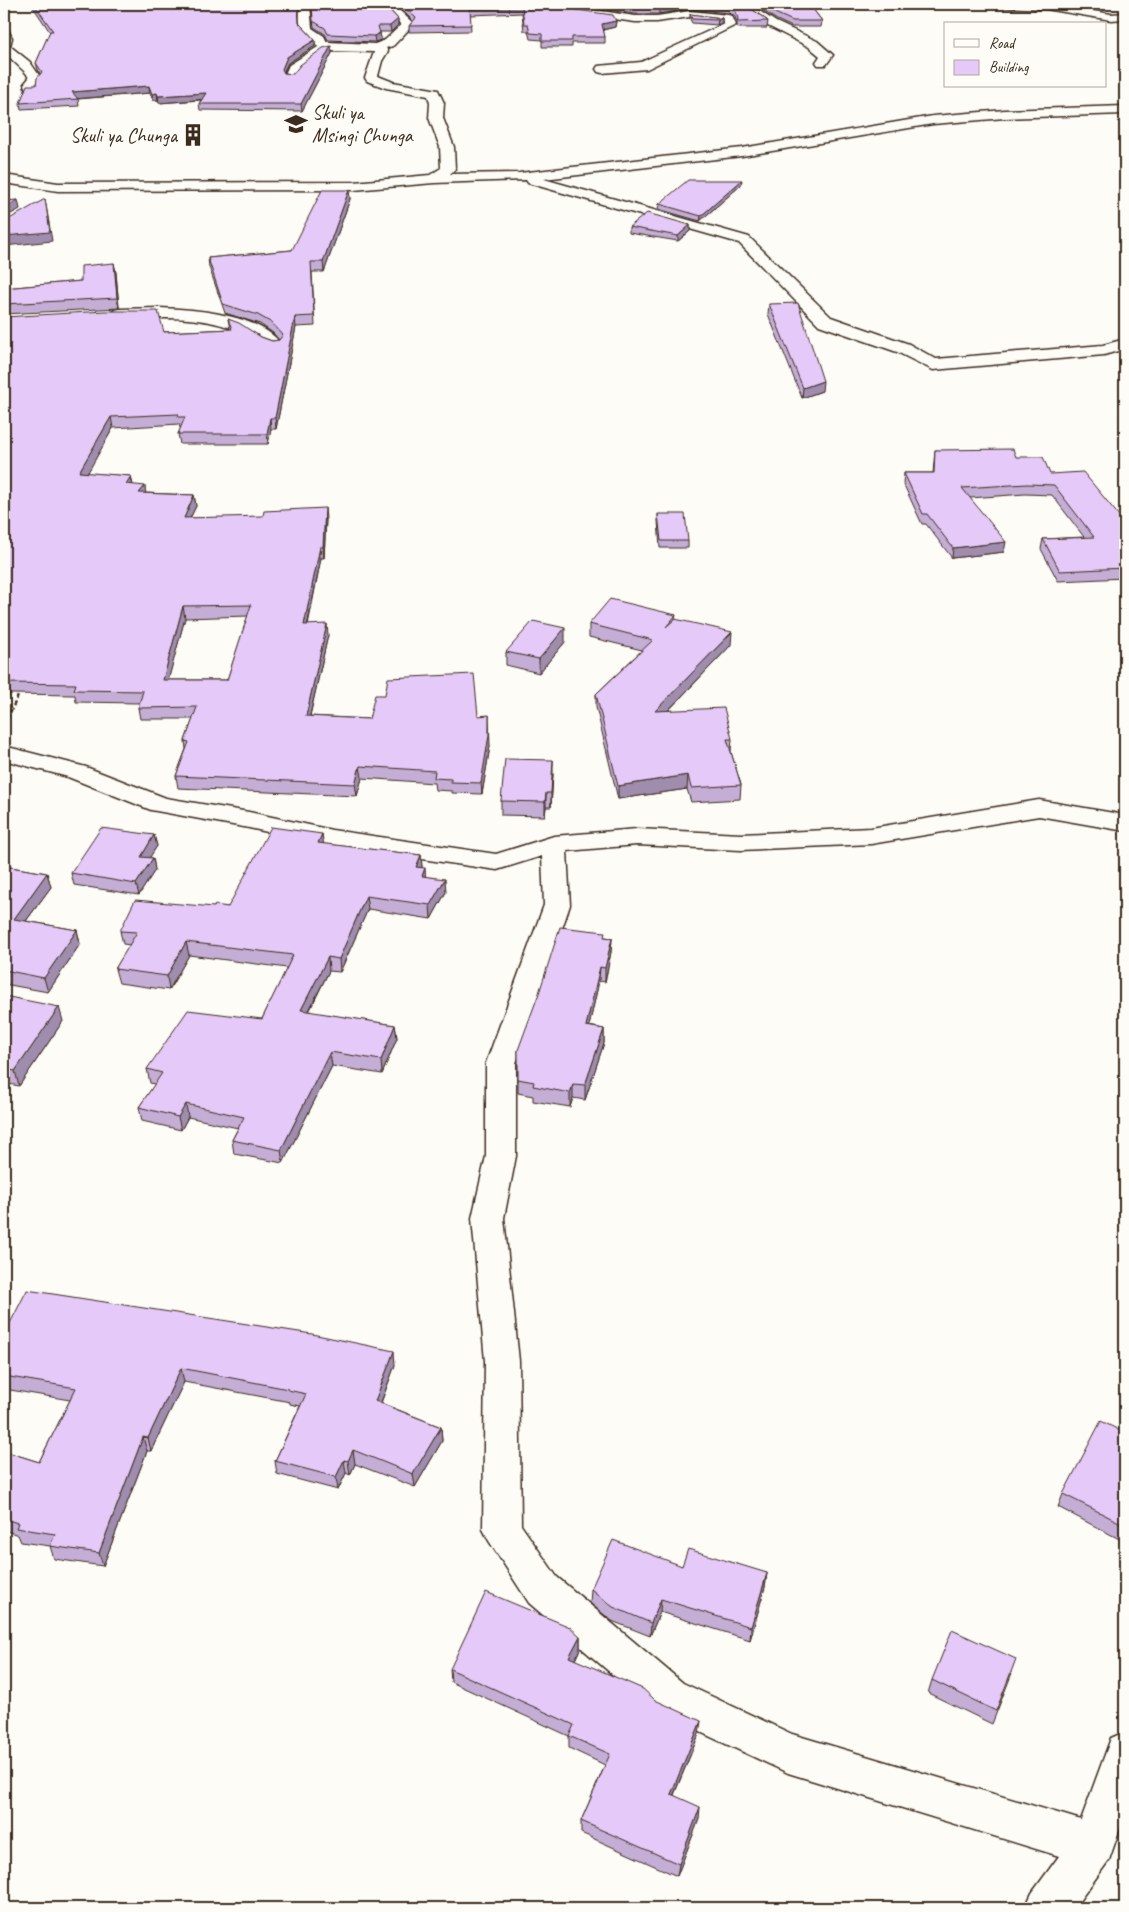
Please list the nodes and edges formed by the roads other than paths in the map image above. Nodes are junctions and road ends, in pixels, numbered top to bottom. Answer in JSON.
{"nodes":[{"id":1,"x":261,"y":4,"type":"edge"},
{"id":2,"x":393,"y":4,"type":"edge"},
{"id":3,"x":570,"y":4,"type":"edge"},
{"id":4,"x":1003,"y":4,"type":"edge"},
{"id":5,"x":1086,"y":4,"type":"edge"},
{"id":6,"x":306,"y":5,"type":"edge"},
{"id":7,"x":751,"y":7,"type":"edge"},
{"id":8,"x":1125,"y":16,"type":"edge"},
{"id":9,"x":728,"y":18,"type":"junction"},
{"id":10,"x":1114,"y":22,"type":"junction"},
{"id":11,"x":4,"y":32,"type":"edge"},
{"id":12,"x":328,"y":47,"type":"junction"},
{"id":13,"x":377,"y":48,"type":"junction"},
{"id":14,"x":822,"y":62,"type":"dead end"},
{"id":15,"x":602,"y":69,"type":"dead end"},
{"id":16,"x":290,"y":76,"type":"edge"},
{"id":17,"x":31,"y":87,"type":"edge"},
{"id":18,"x":1125,"y":110,"type":"edge"},
{"id":19,"x":519,"y":177,"type":"junction"},
{"id":20,"x":434,"y":179,"type":"junction"},
{"id":21,"x":4,"y":180,"type":"edge"},
{"id":22,"x":58,"y":187,"type":"junction"},
{"id":23,"x":46,"y":199,"type":"edge"},
{"id":24,"x":108,"y":315,"type":"edge"},
{"id":25,"x":1125,"y":344,"type":"edge"},
{"id":26,"x":273,"y":345,"type":"edge"},
{"id":27,"x":4,"y":753,"type":"edge"},
{"id":28,"x":1125,"y":823,"type":"edge"},
{"id":29,"x":554,"y":844,"type":"junction"},
{"id":30,"x":1125,"y":1752,"type":"edge"},
{"id":31,"x":1094,"y":1845,"type":"junction"},
{"id":32,"x":1047,"y":1908,"type":"edge"}],
"edges":[{"from":1,"to":6,"type":"street"},
{"from":2,"to":13,"type":"street"},
{"from":3,"to":9,"type":"street"},
{"from":4,"to":10,"type":"street"},
{"from":5,"to":10,"type":"street"},
{"from":6,"to":12,"type":"street"},
{"from":7,"to":9,"type":"street"},
{"from":7,"to":14,"type":"street"},
{"from":8,"to":10,"type":"street"},
{"from":9,"to":15,"type":"street"},
{"from":11,"to":17,"type":"street"},
{"from":12,"to":13,"type":"street"},
{"from":12,"to":16,"type":"street"},
{"from":13,"to":20,"type":"street"},
{"from":18,"to":19,"type":"street"},
{"from":19,"to":20,"type":"street"},
{"from":19,"to":25,"type":"street"},
{"from":20,"to":22,"type":"street"},
{"from":21,"to":22,"type":"street"},
{"from":22,"to":23,"type":"street"},
{"from":24,"to":26,"type":"street"},
{"from":27,"to":29,"type":"street"},
{"from":28,"to":29,"type":"street"},
{"from":29,"to":31,"type":"street"},
{"from":30,"to":31,"type":"street"},
{"from":31,"to":32,"type":"street"}]}
